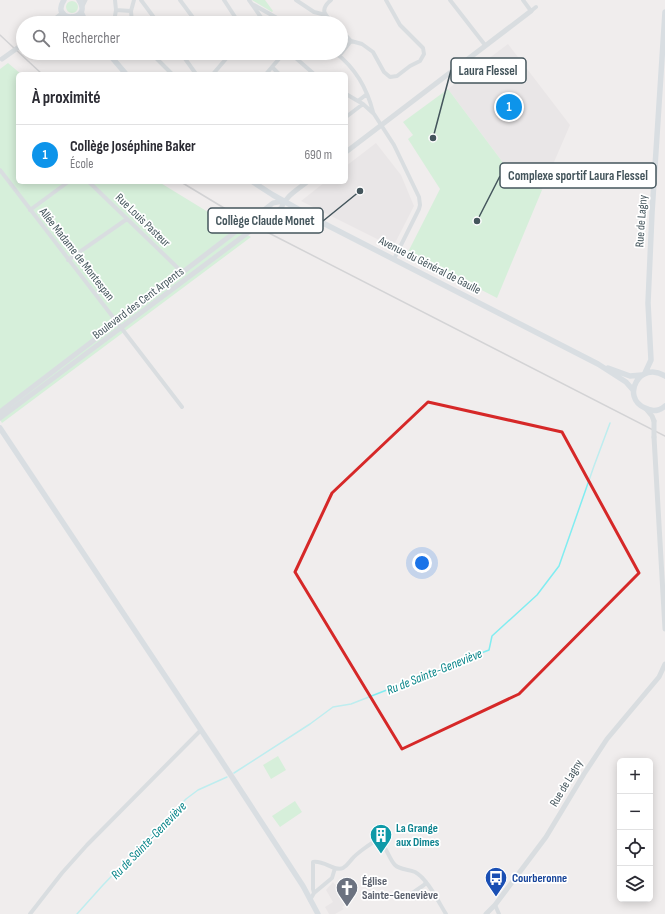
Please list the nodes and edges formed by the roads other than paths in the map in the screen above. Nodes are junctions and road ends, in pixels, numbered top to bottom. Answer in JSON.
{"nodes":[{"id":1,"x":79,"y":0,"type":"edge"},
{"id":2,"x":85,"y":0,"type":"edge"},
{"id":3,"x":115,"y":0,"type":"edge"},
{"id":4,"x":134,"y":0,"type":"edge"},
{"id":5,"x":141,"y":0,"type":"edge"},
{"id":6,"x":180,"y":0,"type":"edge"},
{"id":7,"x":224,"y":0,"type":"edge"},
{"id":8,"x":296,"y":0,"type":"edge"},
{"id":9,"x":331,"y":0,"type":"edge"},
{"id":10,"x":386,"y":0,"type":"edge"},
{"id":11,"x":450,"y":0,"type":"edge"},
{"id":12,"x":523,"y":0,"type":"edge"},
{"id":13,"x":62,"y":1,"type":"edge"},
{"id":14,"x":251,"y":2,"type":"edge"},
{"id":15,"x":536,"y":7,"type":"dead end"},
{"id":16,"x":81,"y":9,"type":"junction"},
{"id":17,"x":116,"y":10,"type":"junction"},
{"id":18,"x":131,"y":11,"type":"junction"},
{"id":19,"x":531,"y":11,"type":"junction"},
{"id":20,"x":665,"y":12,"type":"edge"},
{"id":21,"x":63,"y":13,"type":"junction"},
{"id":22,"x":326,"y":15,"type":"joint"},
{"id":23,"x":59,"y":16,"type":"edge"},
{"id":24,"x":67,"y":16,"type":"edge"},
{"id":25,"x":77,"y":16,"type":"edge"},
{"id":26,"x":84,"y":16,"type":"edge"},
{"id":27,"x":115,"y":16,"type":"edge"},
{"id":28,"x":131,"y":16,"type":"edge"},
{"id":29,"x":153,"y":16,"type":"edge"},
{"id":30,"x":192,"y":16,"type":"edge"},
{"id":31,"x":234,"y":16,"type":"edge"},
{"id":32,"x":260,"y":16,"type":"edge"},
{"id":33,"x":271,"y":16,"type":"edge"},
{"id":34,"x":348,"y":38,"type":"edge"},
{"id":35,"x":351,"y":41,"type":"junction"},
{"id":36,"x":348,"y":44,"type":"edge"},
{"id":37,"x":485,"y":46,"type":"junction"},
{"id":38,"x":16,"y":49,"type":"edge"},
{"id":39,"x":1,"y":60,"type":"edge"},
{"id":40,"x":114,"y":60,"type":"edge"},
{"id":41,"x":158,"y":60,"type":"edge"},
{"id":42,"x":186,"y":60,"type":"edge"},
{"id":43,"x":225,"y":60,"type":"edge"},
{"id":44,"x":278,"y":60,"type":"edge"},
{"id":45,"x":298,"y":60,"type":"edge"},
{"id":46,"x":343,"y":60,"type":"edge"},
{"id":47,"x":272,"y":67,"type":"junction"},
{"id":48,"x":124,"y":72,"type":"edge"},
{"id":49,"x":170,"y":72,"type":"edge"},
{"id":50,"x":195,"y":72,"type":"edge"},
{"id":51,"x":215,"y":72,"type":"edge"},
{"id":52,"x":268,"y":72,"type":"edge"},
{"id":53,"x":277,"y":72,"type":"edge"},
{"id":54,"x":312,"y":72,"type":"edge"},
{"id":55,"x":367,"y":94,"type":"junction"},
{"id":56,"x":348,"y":95,"type":"edge"},
{"id":57,"x":358,"y":101,"type":"junction"},
{"id":58,"x":363,"y":104,"type":"junction"},
{"id":59,"x":374,"y":114,"type":"junction"},
{"id":60,"x":348,"y":115,"type":"edge"},
{"id":61,"x":381,"y":125,"type":"junction"},
{"id":62,"x":348,"y":150,"type":"edge"},
{"id":63,"x":0,"y":170,"type":"edge"},
{"id":64,"x":65,"y":184,"type":"edge"},
{"id":65,"x":91,"y":184,"type":"edge"},
{"id":66,"x":256,"y":184,"type":"edge"},
{"id":67,"x":305,"y":184,"type":"edge"},
{"id":68,"x":284,"y":201,"type":"junction"},
{"id":69,"x":30,"y":210,"type":"junction"},
{"id":70,"x":127,"y":219,"type":"junction"},
{"id":71,"x":394,"y":259,"type":"junction"},
{"id":72,"x":68,"y":260,"type":"junction"},
{"id":73,"x":183,"y":273,"type":"junction"},
{"id":74,"x":117,"y":323,"type":"junction"},
{"id":75,"x":121,"y":328,"type":"junction"},
{"id":76,"x":651,"y":360,"type":"junction"},
{"id":77,"x":598,"y":364,"type":"junction"},
{"id":78,"x":659,"y":373,"type":"junction"},
{"id":79,"x":643,"y":374,"type":"junction"},
{"id":80,"x":665,"y":376,"type":"edge"},
{"id":81,"x":634,"y":390,"type":"junction"},
{"id":82,"x":182,"y":407,"type":"dead end"},
{"id":83,"x":663,"y":408,"type":"edge"},
{"id":84,"x":647,"y":410,"type":"junction"},
{"id":85,"x":0,"y":412,"type":"edge"},
{"id":86,"x":0,"y":418,"type":"edge"},
{"id":87,"x":654,"y":421,"type":"junction"},
{"id":88,"x":0,"y":428,"type":"edge"},
{"id":89,"x":665,"y":629,"type":"edge"},
{"id":90,"x":665,"y":664,"type":"edge"},
{"id":91,"x":201,"y":730,"type":"junction"},
{"id":92,"x":335,"y":868,"type":"junction"},
{"id":93,"x":426,"y":882,"type":"junction"},
{"id":94,"x":314,"y":893,"type":"junction"},
{"id":95,"x":411,"y":894,"type":"dead end"},
{"id":96,"x":310,"y":900,"type":"junction"},
{"id":97,"x":494,"y":905,"type":"junction"},
{"id":98,"x":30,"y":914,"type":"edge"},
{"id":99,"x":318,"y":914,"type":"edge"},
{"id":100,"x":446,"y":914,"type":"edge"},
{"id":101,"x":486,"y":914,"type":"edge"},
{"id":102,"x":499,"y":914,"type":"edge"}],
"edges":[{"from":1,"to":16,"type":"main road"},
{"from":2,"to":16,"type":"street"},
{"from":3,"to":17,"type":"street"},
{"from":4,"to":18,"type":"street"},
{"from":5,"to":29,"type":"street"},
{"from":6,"to":30,"type":"street"},
{"from":7,"to":31,"type":"street"},
{"from":8,"to":22,"type":"street"},
{"from":9,"to":22,"type":"street"},
{"from":10,"to":35,"type":"street"},
{"from":11,"to":37,"type":"street"},
{"from":12,"to":19,"type":"street"},
{"from":13,"to":21,"type":"main road"},
{"from":14,"to":32,"type":"street"},
{"from":14,"to":33,"type":"street"},
{"from":15,"to":19,"type":"street"},
{"from":16,"to":25,"type":"main road"},
{"from":16,"to":26,"type":"main road"},
{"from":17,"to":18,"type":"street"},
{"from":17,"to":27,"type":"street"},
{"from":18,"to":28,"type":"street"},
{"from":19,"to":37,"type":"street"},
{"from":20,"to":76,"type":"main road","name":"Rue de Lagny"},
{"from":21,"to":23,"type":"street"},
{"from":21,"to":24,"type":"main road"},
{"from":34,"to":35,"type":"street"},
{"from":35,"to":36,"type":"street"},
{"from":37,"to":61,"type":"street"},
{"from":38,"to":39,"type":"street","bridge":true},
{"from":40,"to":48,"type":"main road"},
{"from":41,"to":49,"type":"street"},
{"from":42,"to":50,"type":"street"},
{"from":43,"to":51,"type":"street"},
{"from":44,"to":47,"type":"street"},
{"from":45,"to":54,"type":"street"},
{"from":46,"to":55,"type":"street"},
{"from":47,"to":52,"type":"street"},
{"from":47,"to":53,"type":"street"},
{"from":55,"to":57,"type":"street"},
{"from":55,"to":59,"type":"street"},
{"from":56,"to":57,"type":"street"},
{"from":57,"to":58,"type":"street"},
{"from":58,"to":59,"type":"street"},
{"from":58,"to":60,"type":"street"},
{"from":59,"to":61,"type":"street"},
{"from":61,"to":62,"type":"street"},
{"from":61,"to":71,"type":"street"},
{"from":63,"to":69,"type":"street","name":"Allée Madame de Montespan"},
{"from":64,"to":69,"type":"street"},
{"from":65,"to":70,"type":"street","name":"Rue Louis Pasteur"},
{"from":66,"to":68,"type":"main road","name":"Avenue du Général de Gaulle"},
{"from":67,"to":68,"type":"street","name":"Boulevard des Cent Arpents"},
{"from":68,"to":71,"type":"main road","name":"Avenue du Général de Gaulle"},
{"from":68,"to":73,"type":"street","name":"Boulevard des Cent Arpents"},
{"from":68,"to":75,"type":"street","name":"Boulevard des Cent Arpents"},
{"from":69,"to":72,"type":"street","name":"Allée Madame de Montespan"},
{"from":70,"to":72,"type":"street"},
{"from":70,"to":73,"type":"street","name":"Rue Louis Pasteur"},
{"from":71,"to":77,"type":"main road","name":"Avenue du Général de Gaulle"},
{"from":72,"to":74,"type":"street","name":"Allée Madame de Montespan"},
{"from":73,"to":74,"type":"street","name":"Boulevard des Cent Arpents"},
{"from":74,"to":75,"type":"street","name":"Allée Madame de Montespan"},
{"from":74,"to":85,"type":"street","name":"Boulevard des Cent Arpents"},
{"from":75,"to":82,"type":"street","name":"Allée Madame de Montespan"},
{"from":75,"to":86,"type":"street","name":"Boulevard des Cent Arpents"},
{"from":76,"to":78,"type":"main road","name":"Rue de Lagny"},
{"from":76,"to":79,"type":"main road","name":"Rue de Lagny"},
{"from":77,"to":79,"type":"main road","name":"Avenue du Général de Gaulle"},
{"from":77,"to":81,"type":"main road","name":"Avenue du Général de Gaulle"},
{"from":78,"to":79,"type":"main road","name":"Avenue du Général de Gaulle"},
{"from":78,"to":80,"type":"main road"},
{"from":79,"to":81,"type":"main road","name":"Rue de Lagny"},
{"from":81,"to":84,"type":"main road"},
{"from":83,"to":84,"type":"main road"},
{"from":83,"to":87,"type":"street"},
{"from":84,"to":87,"type":"street"},
{"from":87,"to":89,"type":"street","bridge":true},
{"from":88,"to":91,"type":"main road"},
{"from":90,"to":97,"type":"street","name":"Rue de Lagny"},
{"from":91,"to":96,"type":"main road"},
{"from":91,"to":98,"type":"street"},
{"from":92,"to":93,"type":"street"},
{"from":92,"to":94,"type":"street"},
{"from":92,"to":94,"type":"street"},
{"from":93,"to":95,"type":"street"},
{"from":93,"to":100,"type":"street"},
{"from":94,"to":96,"type":"street"},
{"from":96,"to":99,"type":"main road"},
{"from":97,"to":101,"type":"street","name":"Rue de Lagny"},
{"from":97,"to":102,"type":"street"}]}
